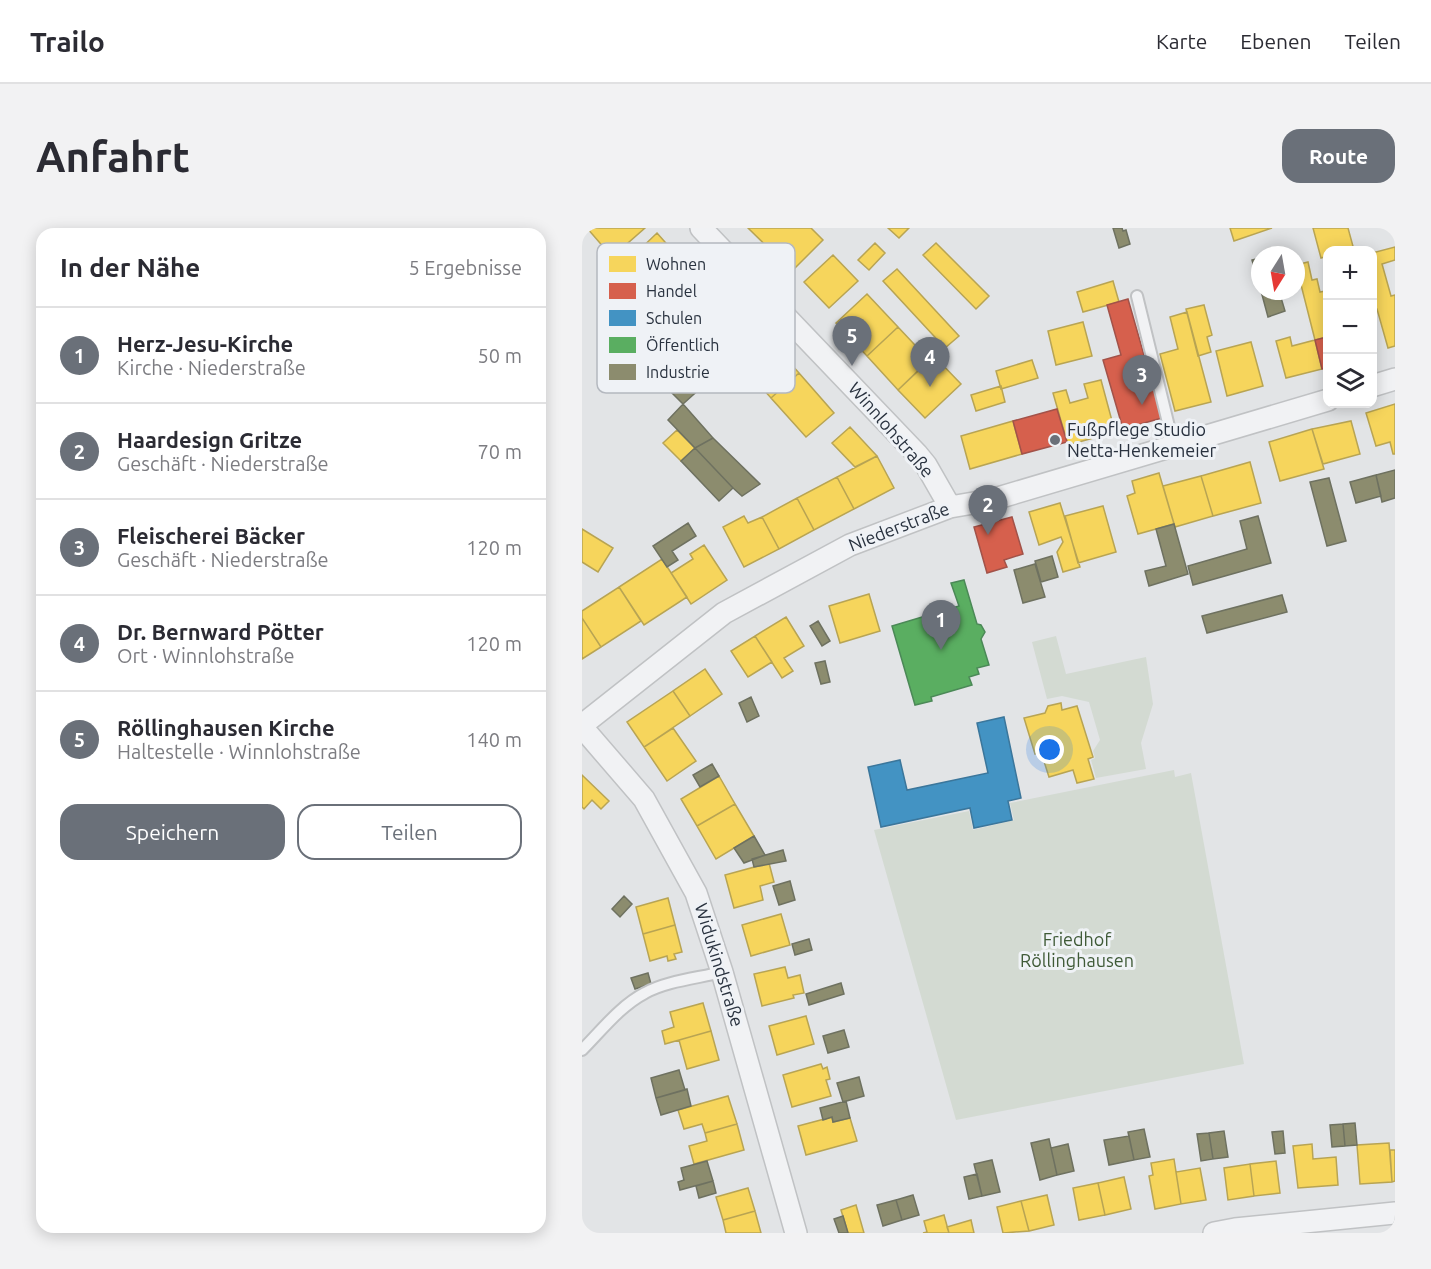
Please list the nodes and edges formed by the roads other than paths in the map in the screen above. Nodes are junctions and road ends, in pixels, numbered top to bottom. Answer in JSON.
{"nodes":[{"id":1,"x":701,"y":228,"type":"edge"},
{"id":2,"x":716,"y":243,"type":"edge"},
{"id":3,"x":1137,"y":296,"type":"dead end"},
{"id":4,"x":795,"y":325,"type":"edge"},
{"id":5,"x":1395,"y":379,"type":"edge"},
{"id":6,"x":1377,"y":384,"type":"edge"},
{"id":7,"x":1323,"y":402,"type":"edge"},
{"id":8,"x":1174,"y":447,"type":"junction"},
{"id":9,"x":950,"y":507,"type":"junction"},
{"id":10,"x":582,"y":726,"type":"edge"},
{"id":11,"x":722,"y":972,"type":"junction"},
{"id":12,"x":582,"y":1050,"type":"edge"},
{"id":13,"x":1395,"y":1213,"type":"edge"},
{"id":14,"x":796,"y":1233,"type":"edge"},
{"id":15,"x":1214,"y":1233,"type":"edge"}],
"edges":[{"from":1,"to":2,"type":"street","name":"Winnlohstraße"},
{"from":3,"to":8,"type":"lane"},
{"from":4,"to":9,"type":"street","name":"Winnlohstraße"},
{"from":5,"to":6,"type":"street"},
{"from":7,"to":8,"type":"street","name":"Niederstraße"},
{"from":8,"to":9,"type":"street","name":"Niederstraße"},
{"from":9,"to":10,"type":"street","name":"Niederstraße"},
{"from":10,"to":11,"type":"street","name":"Widukindstraße"},
{"from":11,"to":12,"type":"lane"},
{"from":11,"to":14,"type":"street","name":"Widukindstraße"},
{"from":13,"to":15,"type":"street"}]}
